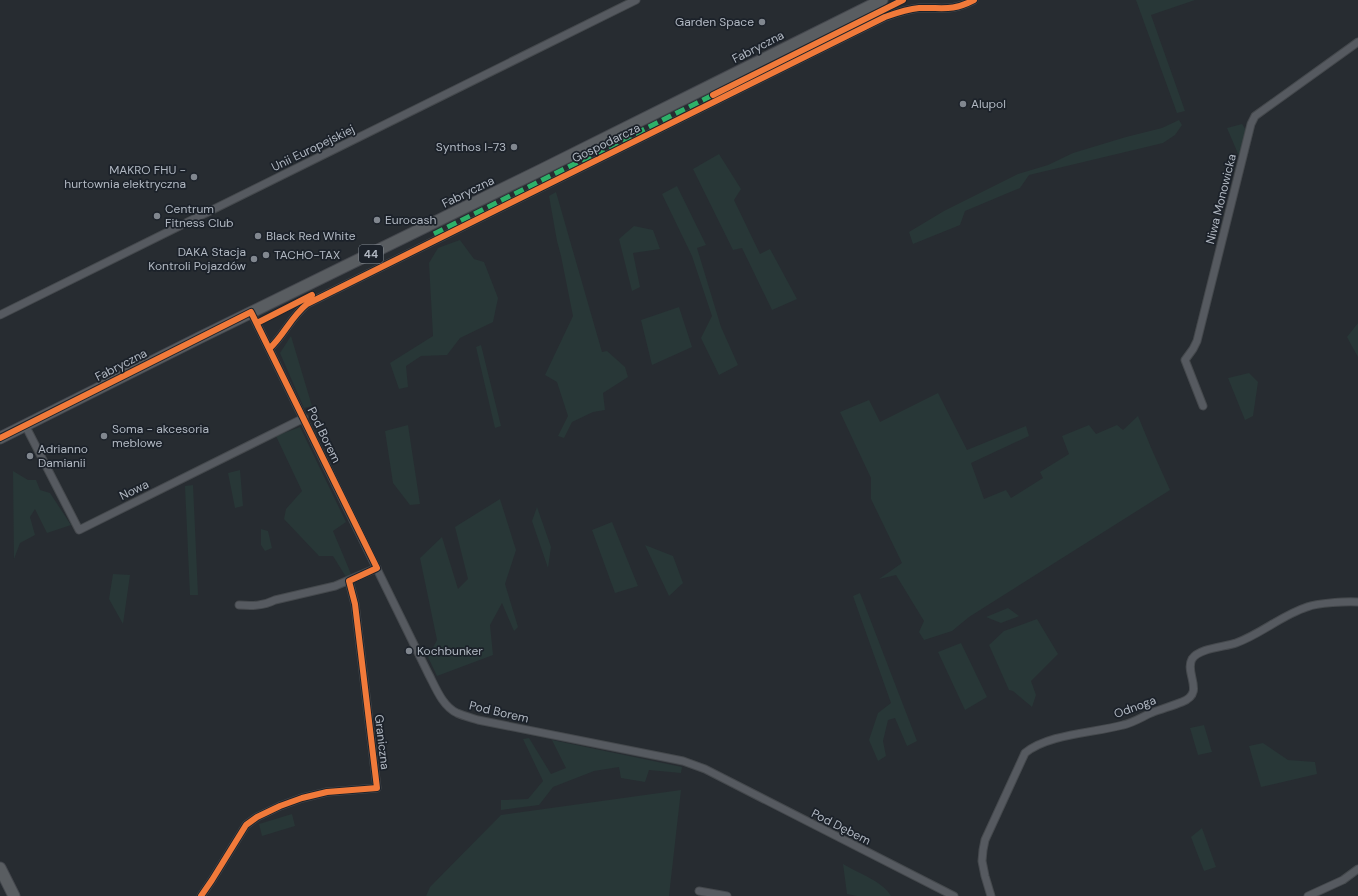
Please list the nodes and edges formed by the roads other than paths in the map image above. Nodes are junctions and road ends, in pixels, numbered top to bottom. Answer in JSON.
{"nodes":[{"id":1,"x":636,"y":0,"type":"edge"},
{"id":2,"x":882,"y":0,"type":"edge"},
{"id":3,"x":974,"y":0,"type":"edge"},
{"id":4,"x":1358,"y":42,"type":"edge"},
{"id":5,"x":251,"y":312,"type":"junction"},
{"id":6,"x":0,"y":316,"type":"edge"},
{"id":7,"x":270,"y":348,"type":"junction"},
{"id":8,"x":1203,"y":406,"type":"dead end"},
{"id":9,"x":304,"y":418,"type":"junction"},
{"id":10,"x":25,"y":426,"type":"junction"},
{"id":11,"x":0,"y":438,"type":"edge"},
{"id":12,"x":377,"y":568,"type":"junction"},
{"id":13,"x":349,"y":581,"type":"junction"},
{"id":14,"x":1358,"y":602,"type":"edge"},
{"id":15,"x":239,"y":605,"type":"dead end"},
{"id":16,"x":719,"y":777,"type":"joint"},
{"id":17,"x":0,"y":868,"type":"edge"},
{"id":18,"x":1358,"y":869,"type":"edge"},
{"id":19,"x":699,"y":891,"type":"dead end"},
{"id":20,"x":14,"y":896,"type":"edge"},
{"id":21,"x":201,"y":896,"type":"edge"},
{"id":22,"x":727,"y":896,"type":"edge"},
{"id":23,"x":954,"y":896,"type":"edge"},
{"id":24,"x":991,"y":896,"type":"edge"},
{"id":25,"x":1308,"y":896,"type":"edge"}],
"edges":[{"from":1,"to":6,"type":"street","name":"Unii Europejskiej"},
{"from":2,"to":5,"type":"main road","name":"Fabryczna","number":"44"},
{"from":3,"to":7,"type":"street","name":"Gospodarcza"},
{"from":4,"to":8,"type":"street","name":"Niwa Monowicka"},
{"from":5,"to":7,"type":"street","name":"Pod Borem"},
{"from":5,"to":10,"type":"main road","name":"Fabryczna","number":"44"},
{"from":7,"to":9,"type":"street","name":"Pod Borem"},
{"from":9,"to":10,"type":"street","name":"Nowa"},
{"from":9,"to":12,"type":"street","name":"Pod Borem"},
{"from":10,"to":11,"type":"main road","name":"Fabryczna","number":"44"},
{"from":12,"to":13,"type":"street"},
{"from":12,"to":16,"type":"street","name":"Pod Borem"},
{"from":13,"to":15,"type":"street"},
{"from":13,"to":21,"type":"street","name":"Graniczna"},
{"from":14,"to":24,"type":"street","name":"Odnoga"},
{"from":16,"to":23,"type":"street","name":"Pod Dębem"},
{"from":17,"to":20,"type":"main road"},
{"from":18,"to":25,"type":"street"},
{"from":19,"to":22,"type":"street"}]}
